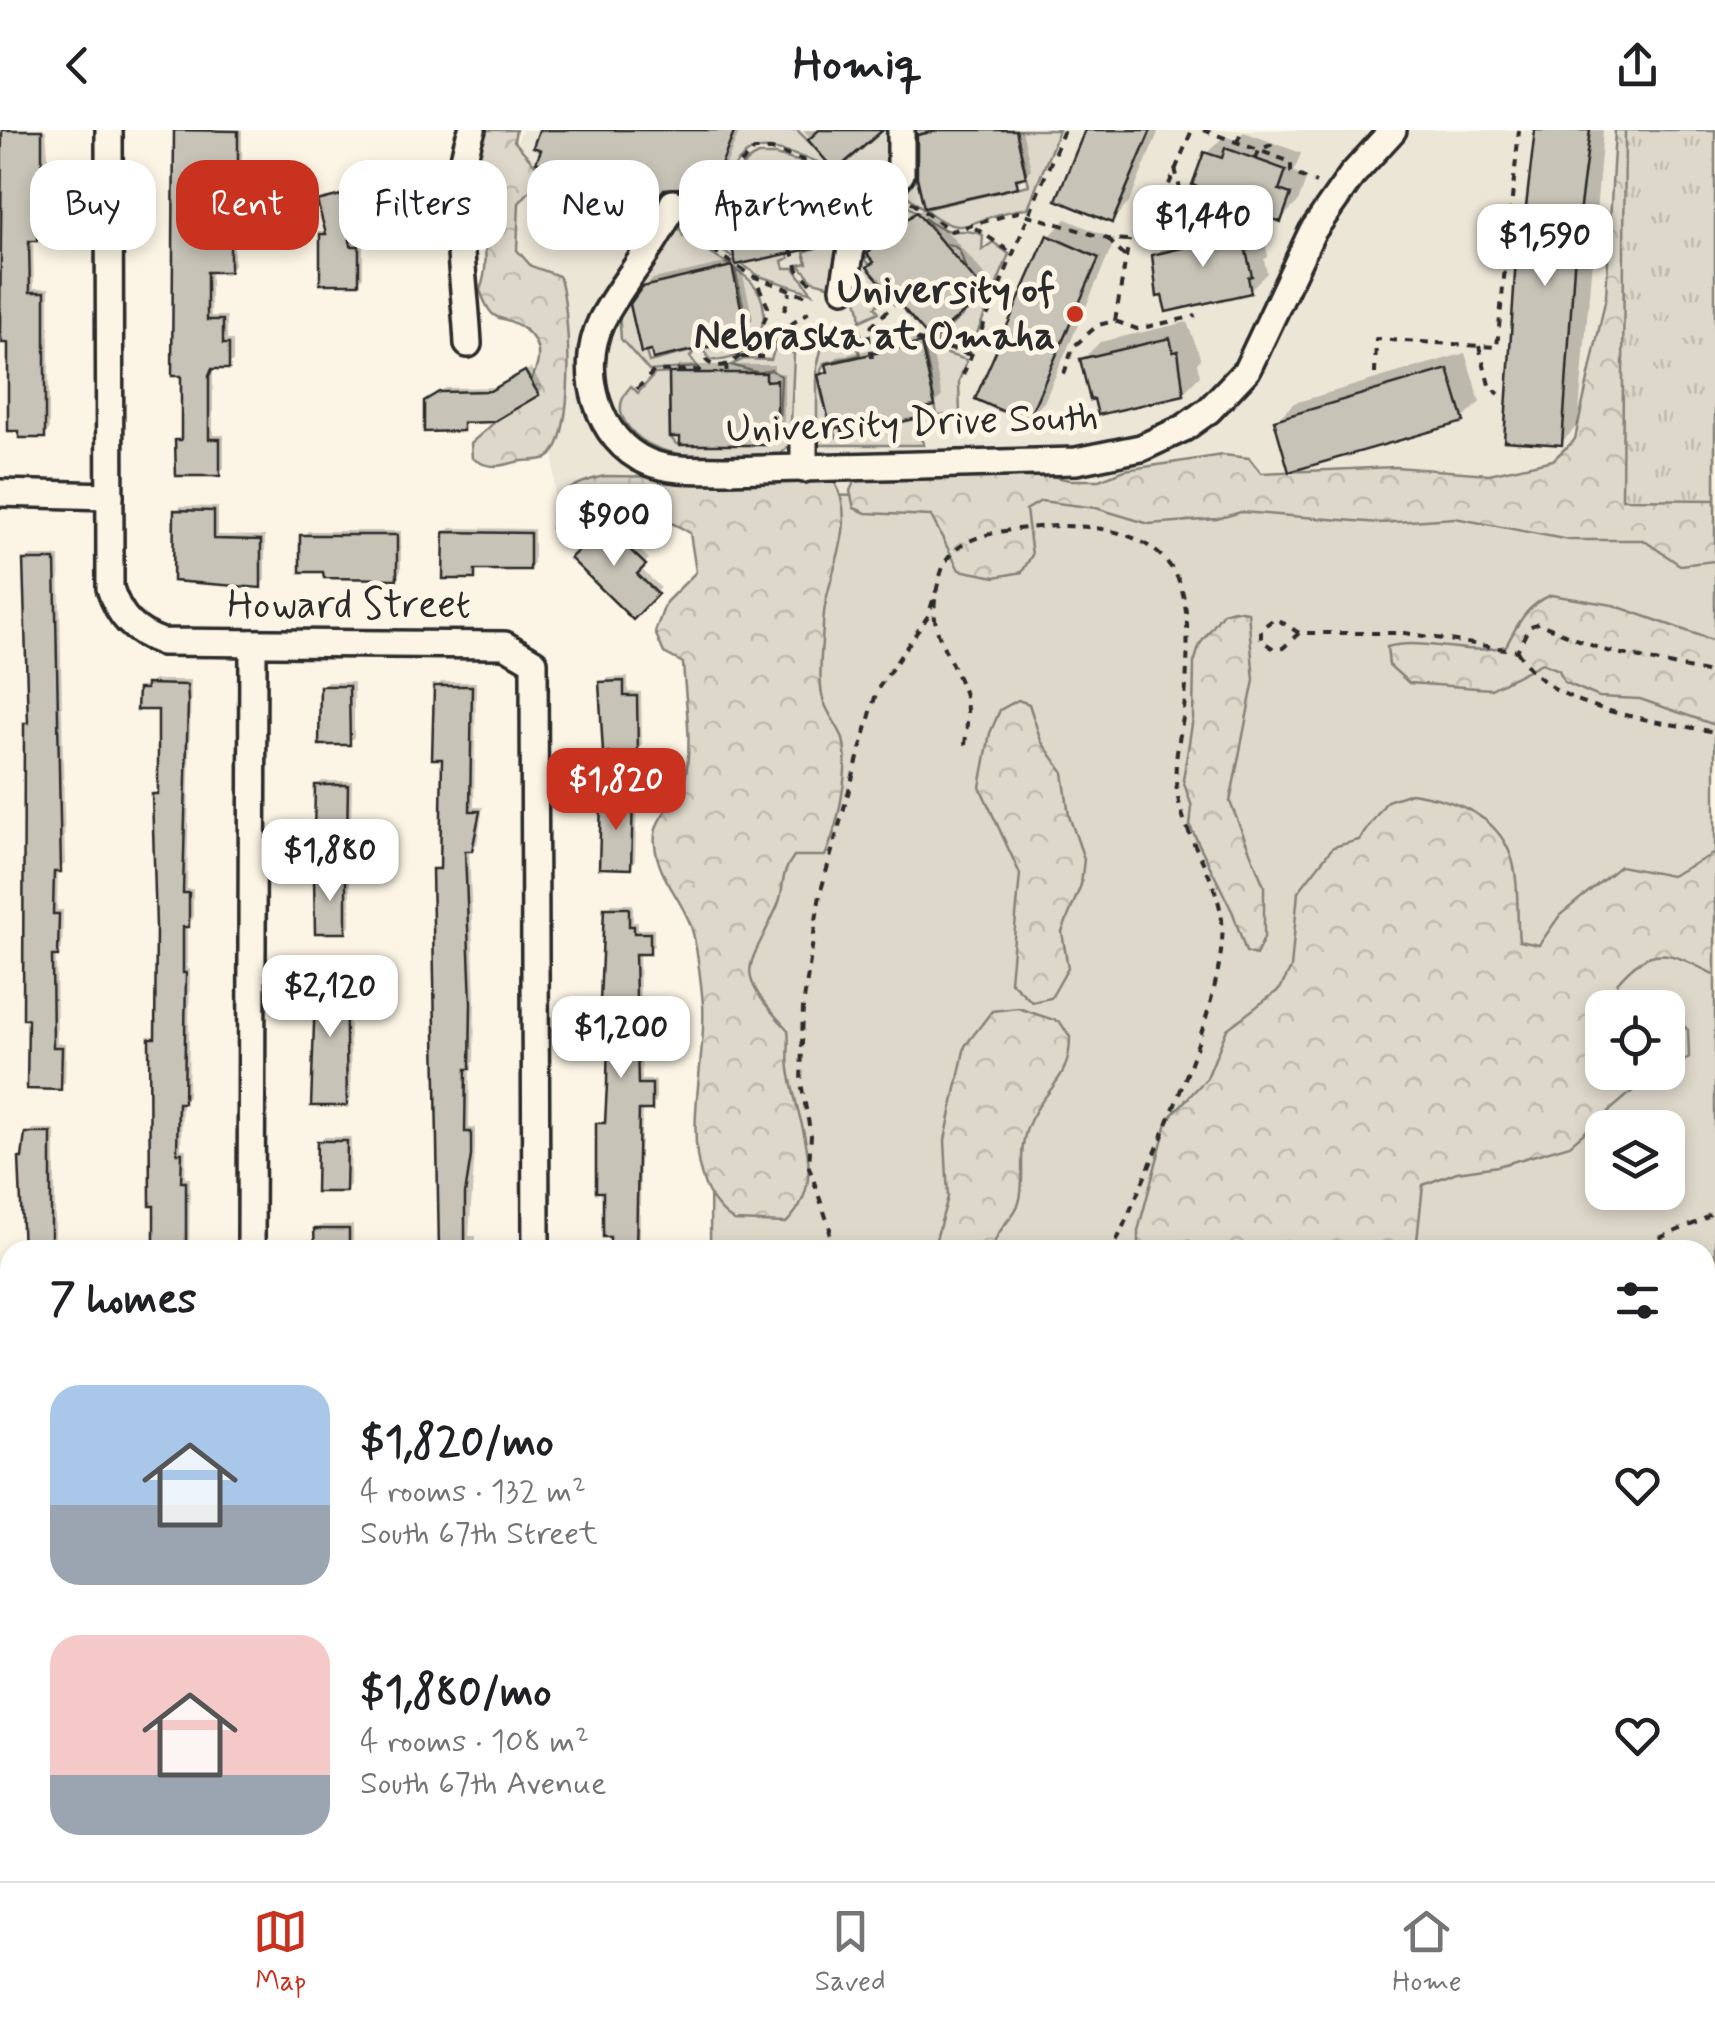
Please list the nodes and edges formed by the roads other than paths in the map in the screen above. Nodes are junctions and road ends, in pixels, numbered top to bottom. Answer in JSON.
{"nodes":[{"id":1,"x":109,"y":130,"type":"edge"},
{"id":2,"x":472,"y":130,"type":"edge"},
{"id":3,"x":902,"y":130,"type":"edge"},
{"id":4,"x":1382,"y":134,"type":"edge"},
{"id":5,"x":679,"y":214,"type":"edge"},
{"id":6,"x":844,"y":288,"type":"dead end"},
{"id":7,"x":468,"y":344,"type":"dead end"},
{"id":8,"x":804,"y":435,"type":"dead end"},
{"id":9,"x":804,"y":469,"type":"junction"},
{"id":10,"x":0,"y":493,"type":"edge"},
{"id":11,"x":110,"y":496,"type":"junction"},
{"id":12,"x":253,"y":643,"type":"junction"},
{"id":13,"x":251,"y":1240,"type":"edge"},
{"id":14,"x":536,"y":1240,"type":"edge"}],
"edges":[{"from":1,"to":11,"type":"street"},
{"from":2,"to":7,"type":"street"},
{"from":3,"to":6,"type":"street"},
{"from":4,"to":9,"type":"street","name":"University Drive South"},
{"from":5,"to":9,"type":"street","name":"University Drive South"},
{"from":8,"to":9,"type":"street"},
{"from":10,"to":11,"type":"street"},
{"from":11,"to":12,"type":"street","name":"Howard Street"},
{"from":12,"to":13,"type":"street"},
{"from":12,"to":14,"type":"street","name":"Howard Street"}]}
